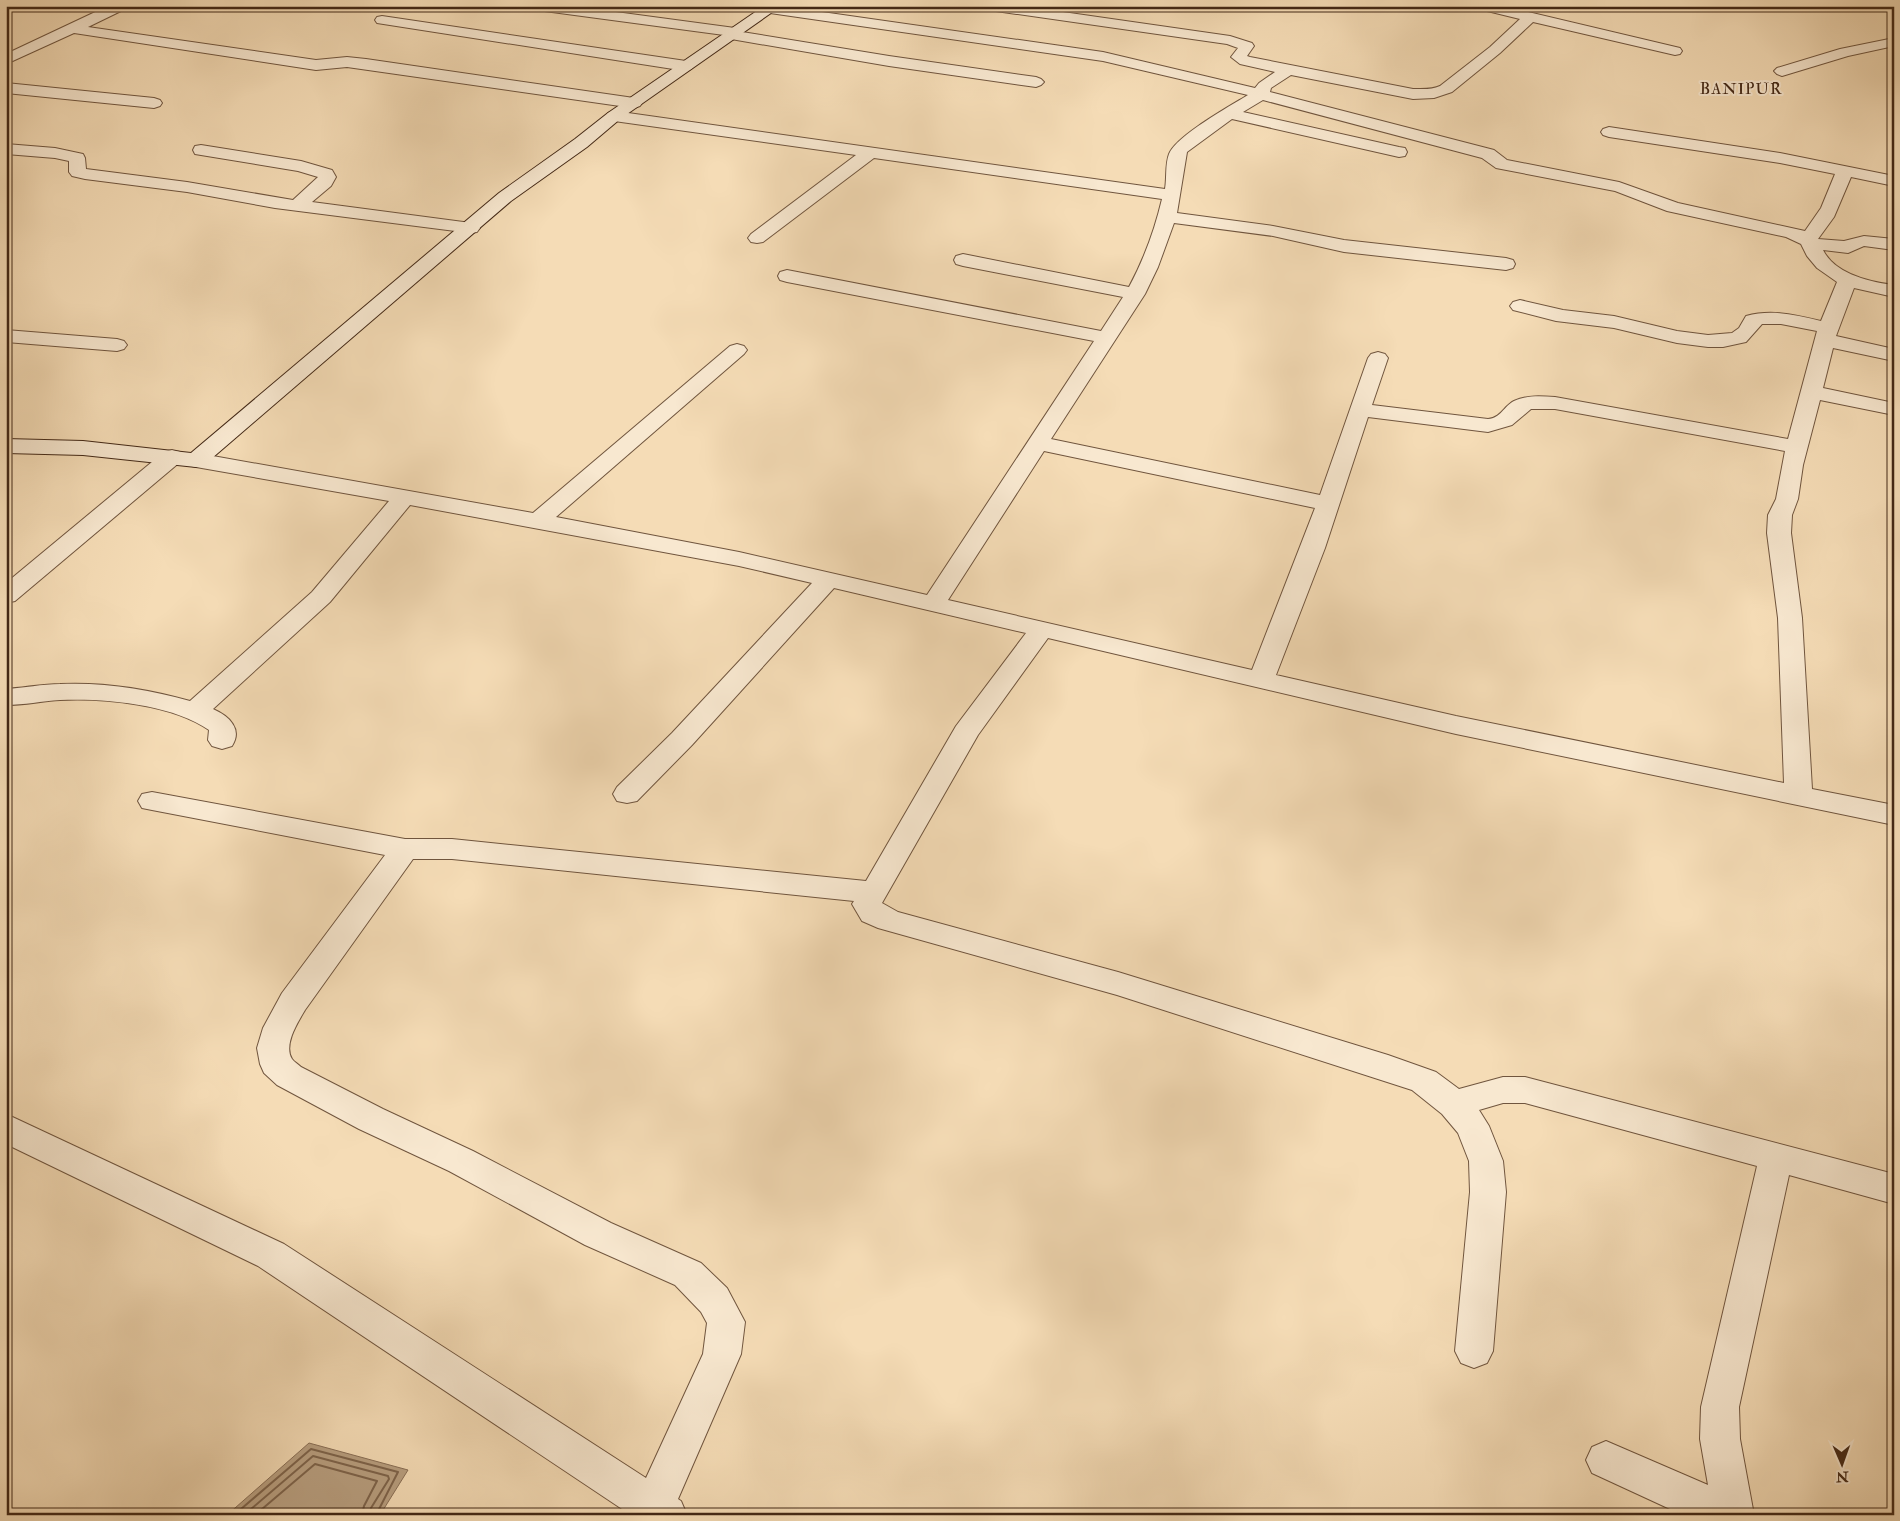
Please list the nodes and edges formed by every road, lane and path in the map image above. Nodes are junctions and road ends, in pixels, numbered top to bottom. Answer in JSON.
{"nodes":[{"id":1,"x":120,"y":6,"type":"edge"},
{"id":2,"x":537,"y":6,"type":"edge"},
{"id":3,"x":989,"y":6,"type":"edge"},
{"id":4,"x":1083,"y":6,"type":"edge"},
{"id":5,"x":1484,"y":6,"type":"edge"},
{"id":6,"x":1888,"y":6,"type":"edge"},
{"id":7,"x":772,"y":8,"type":"edge"},
{"id":8,"x":1894,"y":8,"type":"edge"},
{"id":9,"x":1070,"y":17,"type":"junction"},
{"id":10,"x":1530,"y":17,"type":"junction"},
{"id":11,"x":382,"y":20,"type":"dead end"},
{"id":12,"x":73,"y":29,"type":"junction"},
{"id":13,"x":733,"y":33,"type":"junction"},
{"id":14,"x":1894,"y":42,"type":"edge"},
{"id":15,"x":1675,"y":51,"type":"dead end"},
{"id":16,"x":6,"y":60,"type":"edge"},
{"id":17,"x":686,"y":66,"type":"junction"},
{"id":18,"x":1288,"y":70,"type":"junction"},
{"id":19,"x":1782,"y":71,"type":"dead end"},
{"id":20,"x":1036,"y":82,"type":"dead end"},
{"id":21,"x":6,"y":88,"type":"edge"},
{"id":22,"x":1261,"y":94,"type":"junction"},
{"id":23,"x":154,"y":103,"type":"dead end"},
{"id":24,"x":634,"y":103,"type":"junction"},
{"id":25,"x":1229,"y":113,"type":"junction"},
{"id":26,"x":614,"y":116,"type":"junction"},
{"id":27,"x":1609,"y":132,"type":"dead end"},
{"id":28,"x":6,"y":149,"type":"edge"},
{"id":29,"x":201,"y":150,"type":"dead end"},
{"id":30,"x":871,"y":152,"type":"junction"},
{"id":31,"x":1399,"y":152,"type":"dead end"},
{"id":32,"x":1845,"y":171,"type":"junction"},
{"id":33,"x":1894,"y":181,"type":"edge"},
{"id":34,"x":1172,"y":195,"type":"junction"},
{"id":35,"x":297,"y":206,"type":"junction"},
{"id":36,"x":1167,"y":217,"type":"junction"},
{"id":37,"x":470,"y":228,"type":"junction"},
{"id":38,"x":758,"y":238,"type":"dead end"},
{"id":39,"x":1808,"y":242,"type":"junction"},
{"id":40,"x":1894,"y":245,"type":"edge"},
{"id":41,"x":963,"y":260,"type":"dead end"},
{"id":42,"x":1506,"y":264,"type":"dead end"},
{"id":43,"x":787,"y":276,"type":"dead end"},
{"id":44,"x":1847,"y":281,"type":"junction"},
{"id":45,"x":1894,"y":291,"type":"edge"},
{"id":46,"x":1135,"y":294,"type":"junction"},
{"id":47,"x":1520,"y":306,"type":"dead end"},
{"id":48,"x":1827,"y":334,"type":"junction"},
{"id":49,"x":6,"y":336,"type":"edge"},
{"id":50,"x":1107,"y":338,"type":"junction"},
{"id":51,"x":117,"y":345,"type":"dead end"},
{"id":52,"x":737,"y":350,"type":"dead end"},
{"id":53,"x":1894,"y":354,"type":"edge"},
{"id":54,"x":1378,"y":358,"type":"dead end"},
{"id":55,"x":1810,"y":392,"type":"junction"},
{"id":56,"x":1894,"y":408,"type":"edge"},
{"id":57,"x":1360,"y":410,"type":"junction"},
{"id":58,"x":1039,"y":443,"type":"junction"},
{"id":59,"x":6,"y":446,"type":"edge"},
{"id":60,"x":1797,"y":447,"type":"junction"},
{"id":61,"x":172,"y":458,"type":"junction"},
{"id":62,"x":196,"y":460,"type":"junction"},
{"id":63,"x":405,"y":497,"type":"junction"},
{"id":64,"x":1328,"y":504,"type":"junction"},
{"id":65,"x":538,"y":521,"type":"junction"},
{"id":66,"x":828,"y":580,"type":"junction"},
{"id":67,"x":6,"y":596,"type":"edge"},
{"id":68,"x":933,"y":604,"type":"junction"},
{"id":69,"x":1042,"y":629,"type":"junction"},
{"id":70,"x":1261,"y":680,"type":"junction"},
{"id":71,"x":6,"y":697,"type":"edge"},
{"id":72,"x":196,"y":711,"type":"junction"},
{"id":73,"x":222,"y":740,"type":"dead end"},
{"id":74,"x":627,"y":794,"type":"dead end"},
{"id":75,"x":1798,"y":795,"type":"junction"},
{"id":76,"x":152,"y":801,"type":"dead end"},
{"id":77,"x":1894,"y":815,"type":"edge"},
{"id":78,"x":405,"y":849,"type":"junction"},
{"id":79,"x":873,"y":892,"type":"junction"},
{"id":80,"x":1454,"y":1104,"type":"junction"},
{"id":81,"x":6,"y":1128,"type":"edge"},
{"id":82,"x":1776,"y":1157,"type":"junction"},
{"id":83,"x":1894,"y":1189,"type":"edge"},
{"id":84,"x":1474,"y":1351,"type":"dead end"},
{"id":85,"x":1606,"y":1460,"type":"dead end"},
{"id":86,"x":660,"y":1510,"type":"edge"},
{"id":87,"x":1729,"y":1515,"type":"edge"},
{"id":88,"x":1734,"y":1515,"type":"edge"}],
"edges":[{"from":1,"to":12,"type":"street"},
{"from":2,"to":13,"type":"street"},
{"from":3,"to":9,"type":"street"},
{"from":4,"to":9,"type":"street"},
{"from":5,"to":10,"type":"street"},
{"from":6,"to":8,"type":"street"},
{"from":7,"to":13,"type":"street"},
{"from":7,"to":22,"type":"street"},
{"from":9,"to":18,"type":"street"},
{"from":10,"to":15,"type":"street"},
{"from":10,"to":18,"type":"street"},
{"from":11,"to":17,"type":"street"},
{"from":12,"to":16,"type":"street"},
{"from":12,"to":24,"type":"street"},
{"from":13,"to":17,"type":"street"},
{"from":13,"to":20,"type":"street"},
{"from":14,"to":19,"type":"street"},
{"from":17,"to":24,"type":"street"},
{"from":18,"to":22,"type":"street"},
{"from":21,"to":23,"type":"street"},
{"from":22,"to":25,"type":"street"},
{"from":22,"to":39,"type":"street"},
{"from":24,"to":26,"type":"street"},
{"from":25,"to":31,"type":"street"},
{"from":25,"to":34,"type":"street"},
{"from":26,"to":30,"type":"street"},
{"from":26,"to":37,"type":"street"},
{"from":27,"to":32,"type":"street"},
{"from":28,"to":35,"type":"street"},
{"from":29,"to":35,"type":"street"},
{"from":30,"to":34,"type":"street"},
{"from":30,"to":38,"type":"street"},
{"from":32,"to":33,"type":"street"},
{"from":32,"to":39,"type":"street"},
{"from":34,"to":36,"type":"street"},
{"from":35,"to":37,"type":"street"},
{"from":36,"to":42,"type":"street"},
{"from":36,"to":46,"type":"street"},
{"from":37,"to":62,"type":"street"},
{"from":39,"to":40,"type":"street"},
{"from":39,"to":44,"type":"street"},
{"from":41,"to":46,"type":"street"},
{"from":43,"to":50,"type":"street"},
{"from":44,"to":45,"type":"street"},
{"from":44,"to":48,"type":"street"},
{"from":46,"to":50,"type":"street"},
{"from":47,"to":48,"type":"street"},
{"from":48,"to":53,"type":"street"},
{"from":48,"to":55,"type":"street"},
{"from":49,"to":51,"type":"street"},
{"from":50,"to":58,"type":"street"},
{"from":52,"to":65,"type":"street"},
{"from":54,"to":57,"type":"street"},
{"from":55,"to":56,"type":"street"},
{"from":55,"to":60,"type":"street"},
{"from":57,"to":60,"type":"street"},
{"from":57,"to":64,"type":"street"},
{"from":58,"to":64,"type":"street"},
{"from":58,"to":68,"type":"street"},
{"from":59,"to":61,"type":"street"},
{"from":60,"to":75,"type":"street"},
{"from":61,"to":62,"type":"street"},
{"from":61,"to":67,"type":"street"},
{"from":62,"to":63,"type":"street"},
{"from":63,"to":65,"type":"street"},
{"from":63,"to":72,"type":"street"},
{"from":64,"to":70,"type":"street"},
{"from":65,"to":66,"type":"street"},
{"from":66,"to":68,"type":"street"},
{"from":66,"to":74,"type":"street"},
{"from":68,"to":69,"type":"street"},
{"from":69,"to":70,"type":"street"},
{"from":69,"to":79,"type":"street"},
{"from":70,"to":75,"type":"street"},
{"from":71,"to":72,"type":"street"},
{"from":72,"to":73,"type":"street"},
{"from":75,"to":77,"type":"street"},
{"from":76,"to":78,"type":"street"},
{"from":78,"to":79,"type":"street"},
{"from":78,"to":86,"type":"street"},
{"from":79,"to":80,"type":"street"},
{"from":80,"to":82,"type":"street"},
{"from":80,"to":84,"type":"street"},
{"from":81,"to":86,"type":"street"},
{"from":82,"to":83,"type":"street"},
{"from":82,"to":88,"type":"street"},
{"from":85,"to":87,"type":"street"}]}
